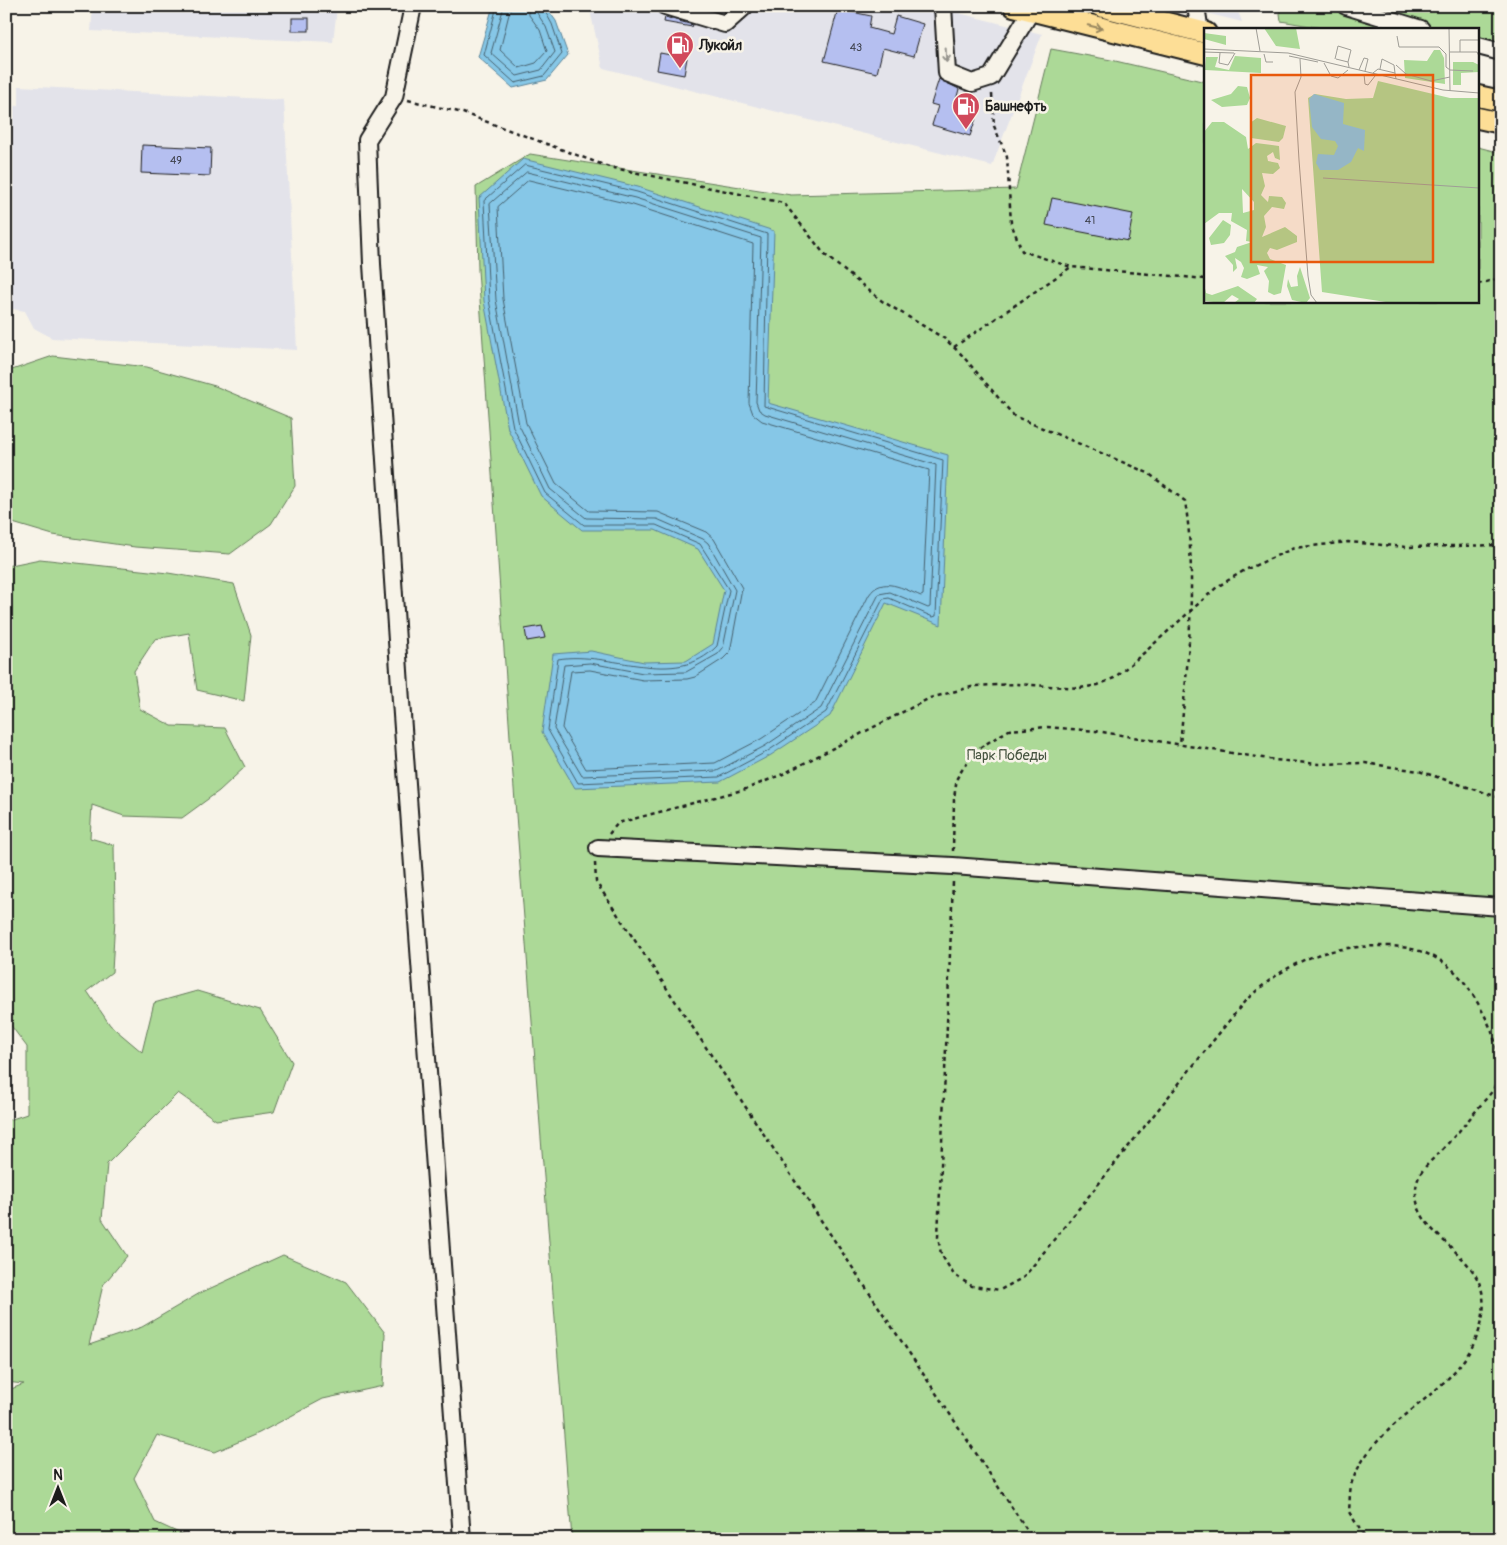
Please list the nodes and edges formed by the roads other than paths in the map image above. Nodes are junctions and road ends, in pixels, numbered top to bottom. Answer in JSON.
{"nodes":[{"id":1,"x":413,"y":6,"type":"edge"},
{"id":2,"x":665,"y":6,"type":"edge"},
{"id":3,"x":745,"y":6,"type":"edge"},
{"id":4,"x":943,"y":6,"type":"edge"},
{"id":5,"x":1100,"y":6,"type":"edge"},
{"id":6,"x":1196,"y":6,"type":"edge"},
{"id":7,"x":1346,"y":6,"type":"edge"},
{"id":8,"x":1023,"y":9,"type":"edge"},
{"id":9,"x":1418,"y":28,"type":"edge"},
{"id":10,"x":1203,"y":32,"type":"edge"},
{"id":11,"x":1480,"y":47,"type":"edge"},
{"id":12,"x":1501,"y":52,"type":"edge"},
{"id":13,"x":1204,"y":54,"type":"edge"},
{"id":14,"x":1480,"y":96,"type":"edge"},
{"id":15,"x":1501,"y":101,"type":"edge"},
{"id":16,"x":1480,"y":118,"type":"edge"},
{"id":17,"x":1501,"y":123,"type":"edge"},
{"id":18,"x":598,"y":848,"type":"road end"},
{"id":19,"x":1501,"y":907,"type":"edge"},
{"id":20,"x":462,"y":1539,"type":"edge"}],
"edges":[{"from":1,"to":20,"type":"lane"},
{"from":2,"to":3,"type":"lane"},
{"from":4,"to":8,"type":"lane","one_way":true},
{"from":5,"to":10,"type":"main road"},
{"from":6,"to":10,"type":"lane"},
{"from":7,"to":9,"type":"lane"},
{"from":8,"to":13,"type":"main road","one_way":true},
{"from":11,"to":12,"type":"lane"},
{"from":14,"to":15,"type":"main road"},
{"from":16,"to":17,"type":"main road"},
{"from":18,"to":19,"type":"lane"}]}
